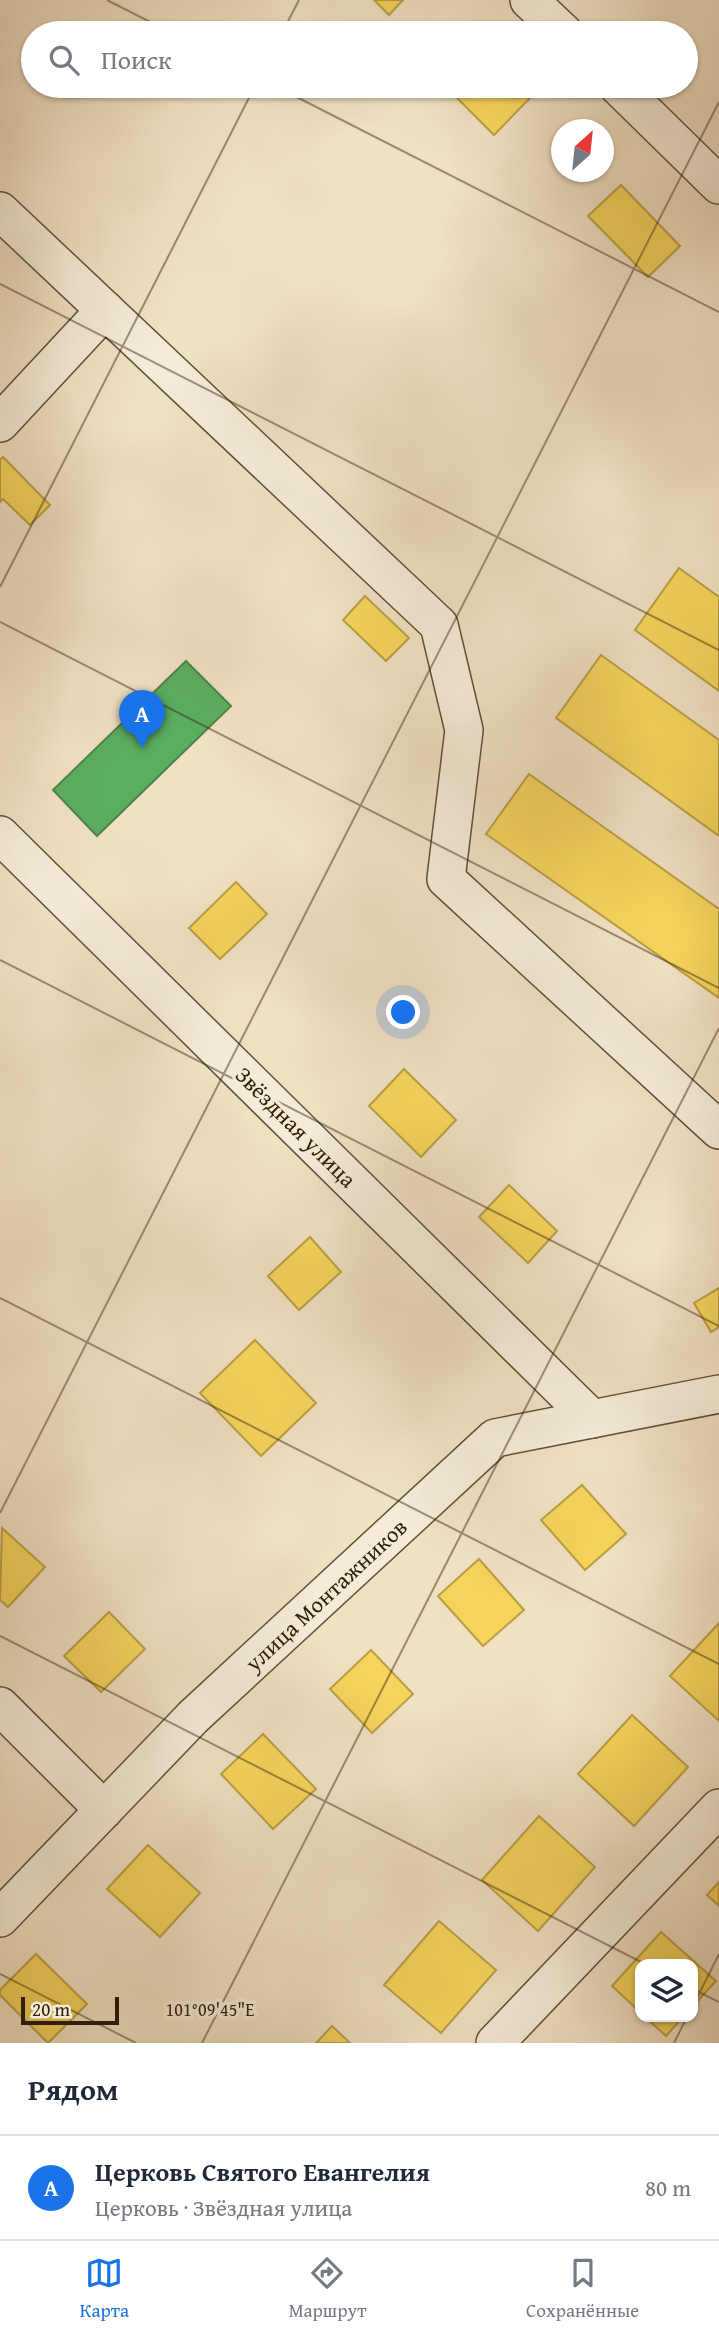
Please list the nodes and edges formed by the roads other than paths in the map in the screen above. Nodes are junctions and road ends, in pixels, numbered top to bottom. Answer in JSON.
{"nodes":[{"id":1,"x":529,"y":0,"type":"edge"},
{"id":2,"x":551,"y":21,"type":"edge"},
{"id":3,"x":630,"y":98,"type":"edge"},
{"id":4,"x":719,"y":185,"type":"edge"},
{"id":5,"x":0,"y":211,"type":"edge"},
{"id":6,"x":105,"y":310,"type":"junction"},
{"id":7,"x":0,"y":423,"type":"edge"},
{"id":8,"x":0,"y":835,"type":"edge"},
{"id":9,"x":719,"y":1130,"type":"edge"},
{"id":10,"x":719,"y":1394,"type":"edge"},
{"id":11,"x":592,"y":1419,"type":"junction"},
{"id":12,"x":0,"y":1706,"type":"edge"},
{"id":13,"x":719,"y":1808,"type":"edge"},
{"id":14,"x":104,"y":1810,"type":"junction"},
{"id":15,"x":0,"y":1918,"type":"edge"},
{"id":16,"x":495,"y":2043,"type":"edge"}],
"edges":[{"from":1,"to":2,"type":"street"},
{"from":3,"to":4,"type":"street"},
{"from":5,"to":6,"type":"street"},
{"from":6,"to":7,"type":"street"},
{"from":6,"to":9,"type":"street"},
{"from":8,"to":11,"type":"street","name":"Звёздная улица"},
{"from":10,"to":11,"type":"street","name":"улица Монтажников"},
{"from":11,"to":14,"type":"street","name":"улица Монтажников"},
{"from":12,"to":14,"type":"street"},
{"from":13,"to":16,"type":"street"},
{"from":14,"to":15,"type":"street","name":"улица Монтажников"}]}
